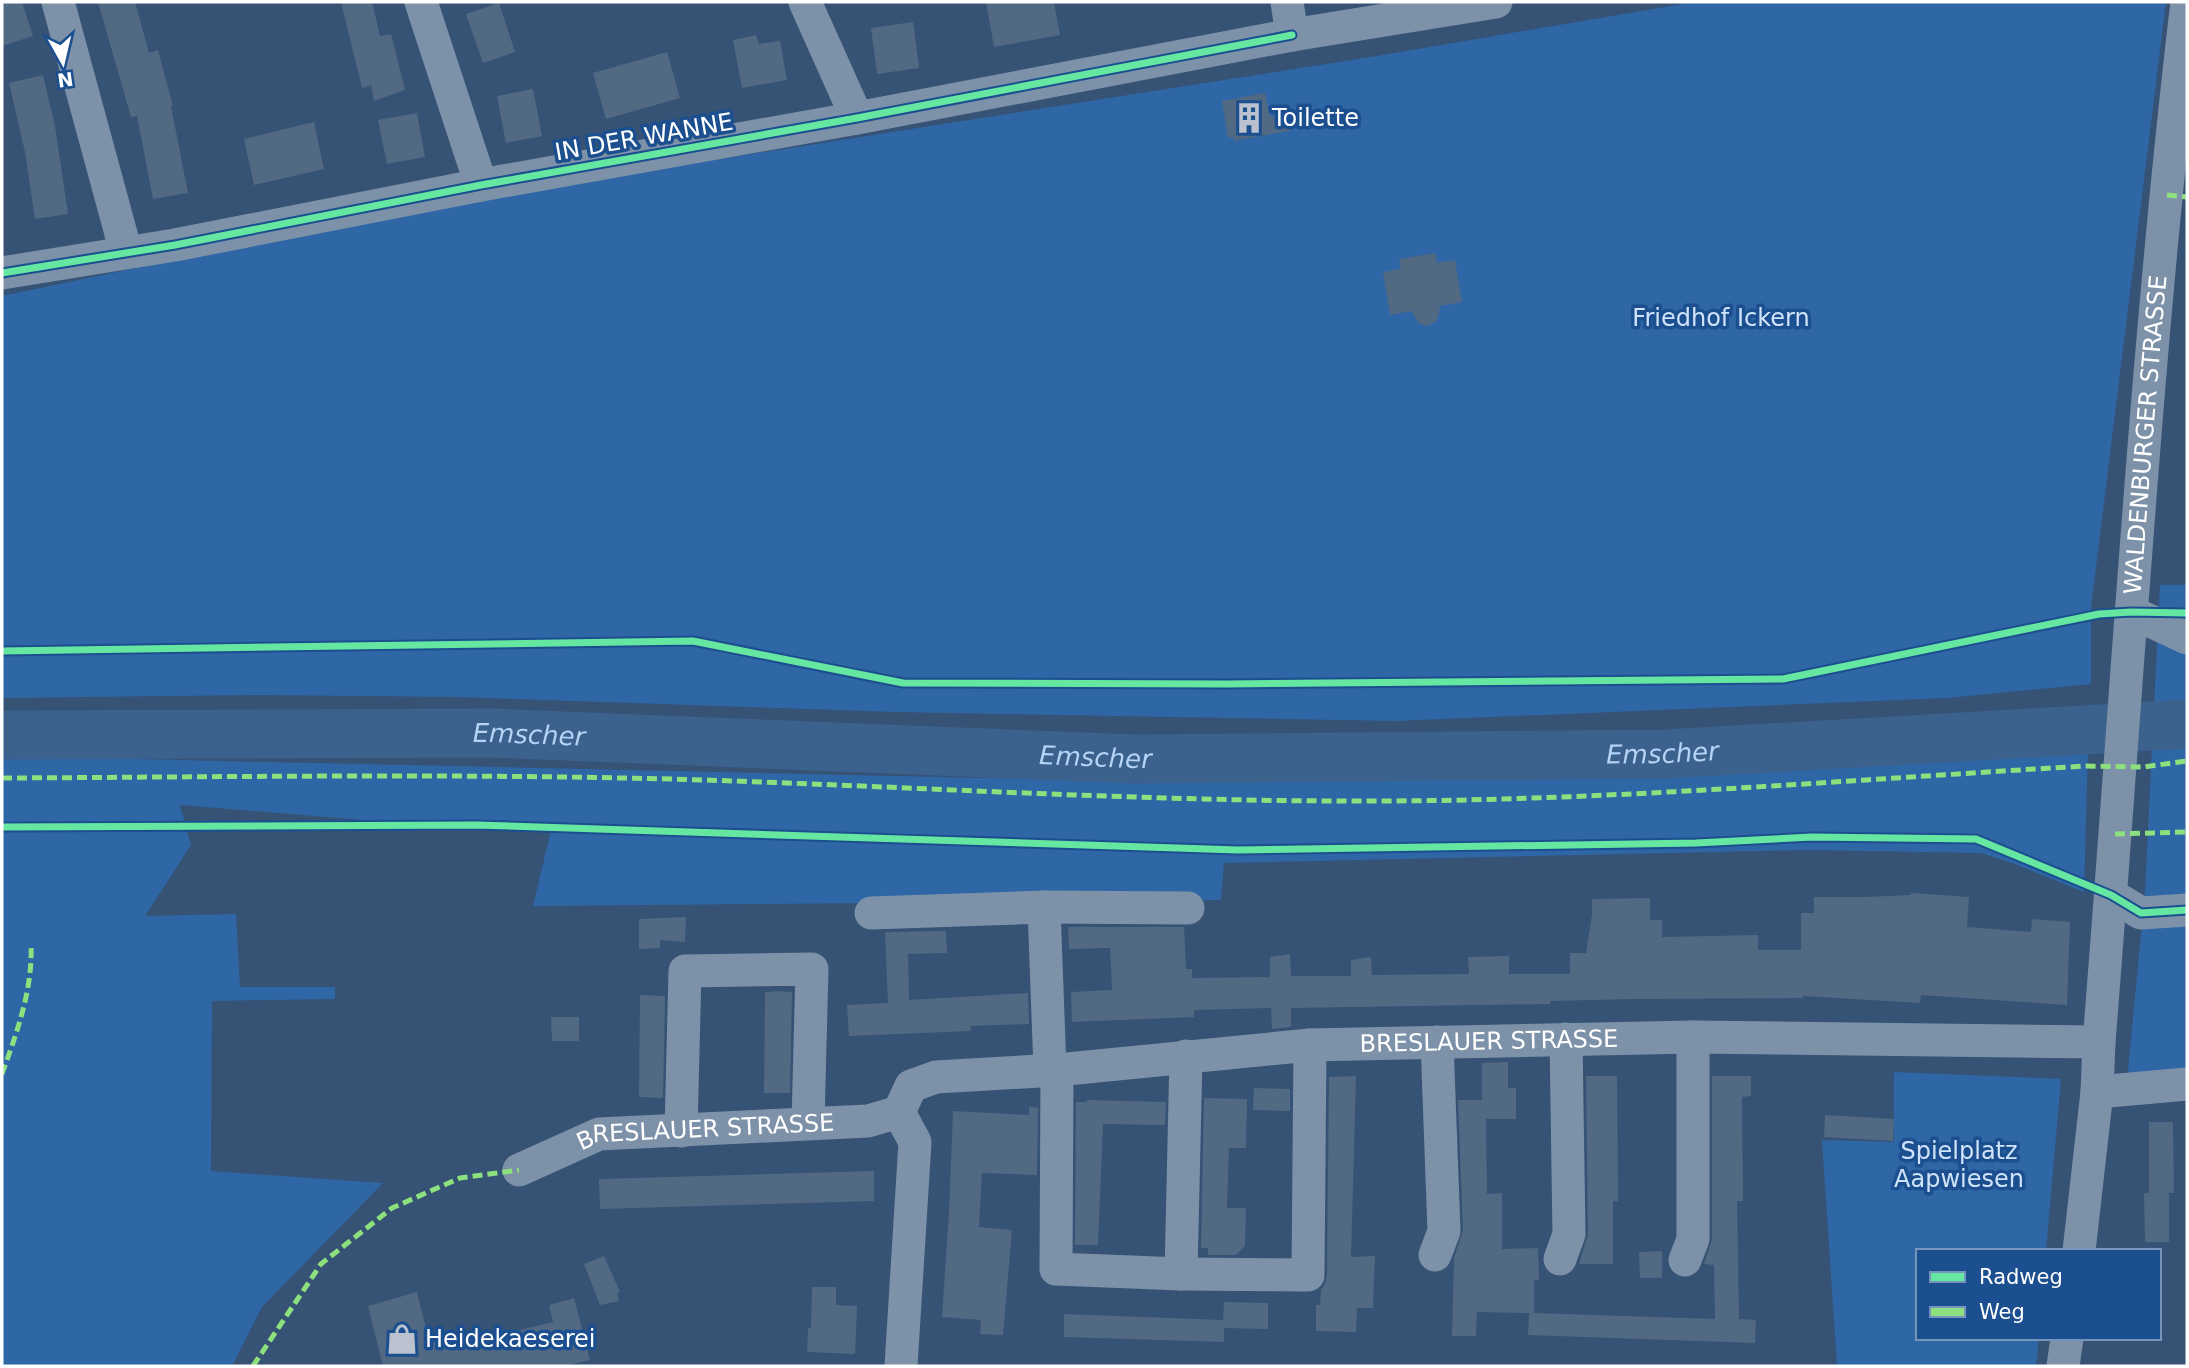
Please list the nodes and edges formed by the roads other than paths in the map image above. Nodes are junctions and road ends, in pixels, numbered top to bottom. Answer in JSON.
{"nodes":[{"id":1,"x":58,"y":2,"type":"edge"},
{"id":2,"x":421,"y":2,"type":"edge"},
{"id":3,"x":805,"y":2,"type":"edge"},
{"id":4,"x":1287,"y":2,"type":"edge"},
{"id":5,"x":1496,"y":2,"type":"edge"},
{"id":6,"x":2187,"y":2,"type":"edge"},
{"id":7,"x":1448,"y":6,"type":"edge"},
{"id":8,"x":1292,"y":35,"type":"junction"},
{"id":9,"x":857,"y":118,"type":"junction"},
{"id":10,"x":481,"y":185,"type":"junction"},
{"id":11,"x":2177,"y":196,"type":"edge"},
{"id":12,"x":126,"y":252,"type":"junction"},
{"id":13,"x":2,"y":273,"type":"edge"},
{"id":14,"x":2131,"y":612,"type":"junction"},
{"id":15,"x":2187,"y":638,"type":"edge"},
{"id":16,"x":2111,"y":895,"type":"junction"},
{"id":17,"x":1044,"y":907,"type":"junction"},
{"id":18,"x":1188,"y":908,"type":"dead end"},
{"id":19,"x":2187,"y":910,"type":"edge"},
{"id":20,"x":871,"y":913,"type":"dead end"},
{"id":21,"x":1693,"y":1037,"type":"junction"},
{"id":22,"x":1566,"y":1039,"type":"junction"},
{"id":23,"x":1437,"y":1042,"type":"junction"},
{"id":24,"x":2099,"y":1042,"type":"junction"},
{"id":25,"x":1310,"y":1045,"type":"junction"},
{"id":26,"x":1186,"y":1056,"type":"junction"},
{"id":27,"x":1054,"y":1070,"type":"junction"},
{"id":28,"x":2187,"y":1084,"type":"edge"},
{"id":29,"x":2097,"y":1092,"type":"junction"},
{"id":30,"x":899,"y":1112,"type":"junction"},
{"id":31,"x":808,"y":1124,"type":"junction"},
{"id":32,"x":681,"y":1131,"type":"junction"},
{"id":33,"x":519,"y":1170,"type":"dead end"},
{"id":34,"x":2079,"y":1249,"type":"edge"},
{"id":35,"x":1435,"y":1255,"type":"dead end"},
{"id":36,"x":1560,"y":1259,"type":"dead end"},
{"id":37,"x":1685,"y":1260,"type":"dead end"},
{"id":38,"x":1181,"y":1274,"type":"junction"},
{"id":39,"x":2067,"y":1340,"type":"edge"},
{"id":40,"x":901,"y":1366,"type":"edge"},
{"id":41,"x":2063,"y":1366,"type":"edge"}],
"edges":[{"from":1,"to":12,"type":"street"},
{"from":2,"to":10,"type":"street"},
{"from":3,"to":9,"type":"street"},
{"from":4,"to":8,"type":"street"},
{"from":5,"to":7,"type":"street","name":"IN DER WANNE"},
{"from":6,"to":11,"type":"street","name":"WALDENBURGER STRASSE"},
{"from":7,"to":8,"type":"street","name":"IN DER WANNE"},
{"from":8,"to":9,"type":"street","name":"IN DER WANNE"},
{"from":9,"to":10,"type":"street","name":"IN DER WANNE"},
{"from":10,"to":12,"type":"street","name":"IN DER WANNE"},
{"from":11,"to":14,"type":"street","name":"WALDENBURGER STRASSE"},
{"from":12,"to":13,"type":"street","name":"IN DER WANNE"},
{"from":14,"to":15,"type":"street"},
{"from":14,"to":16,"type":"street","name":"WALDENBURGER STRASSE"},
{"from":16,"to":19,"type":"street"},
{"from":16,"to":24,"type":"street","name":"WALDENBURGER STRASSE"},
{"from":17,"to":18,"type":"street"},
{"from":17,"to":20,"type":"street"},
{"from":17,"to":27,"type":"street"},
{"from":21,"to":22,"type":"street","name":"BRESLAUER STRASSE"},
{"from":21,"to":24,"type":"street","name":"BRESLAUER STRASSE"},
{"from":21,"to":37,"type":"street"},
{"from":22,"to":23,"type":"street","name":"BRESLAUER STRASSE"},
{"from":22,"to":36,"type":"street"},
{"from":23,"to":25,"type":"street","name":"BRESLAUER STRASSE"},
{"from":23,"to":35,"type":"street"},
{"from":24,"to":29,"type":"street","name":"WALDENBURGER STRASSE"},
{"from":25,"to":26,"type":"street","name":"BRESLAUER STRASSE"},
{"from":25,"to":38,"type":"street"},
{"from":26,"to":27,"type":"street","name":"BRESLAUER STRASSE"},
{"from":26,"to":38,"type":"street"},
{"from":27,"to":30,"type":"street","name":"BRESLAUER STRASSE"},
{"from":27,"to":38,"type":"street"},
{"from":28,"to":29,"type":"street"},
{"from":29,"to":34,"type":"street","name":"WALDENBURGER STRASSE"},
{"from":30,"to":31,"type":"street","name":"BRESLAUER STRASSE"},
{"from":30,"to":40,"type":"street"},
{"from":31,"to":32,"type":"street","name":"BRESLAUER STRASSE"},
{"from":31,"to":32,"type":"street"},
{"from":32,"to":33,"type":"street","name":"BRESLAUER STRASSE"},
{"from":39,"to":41,"type":"street"}]}
